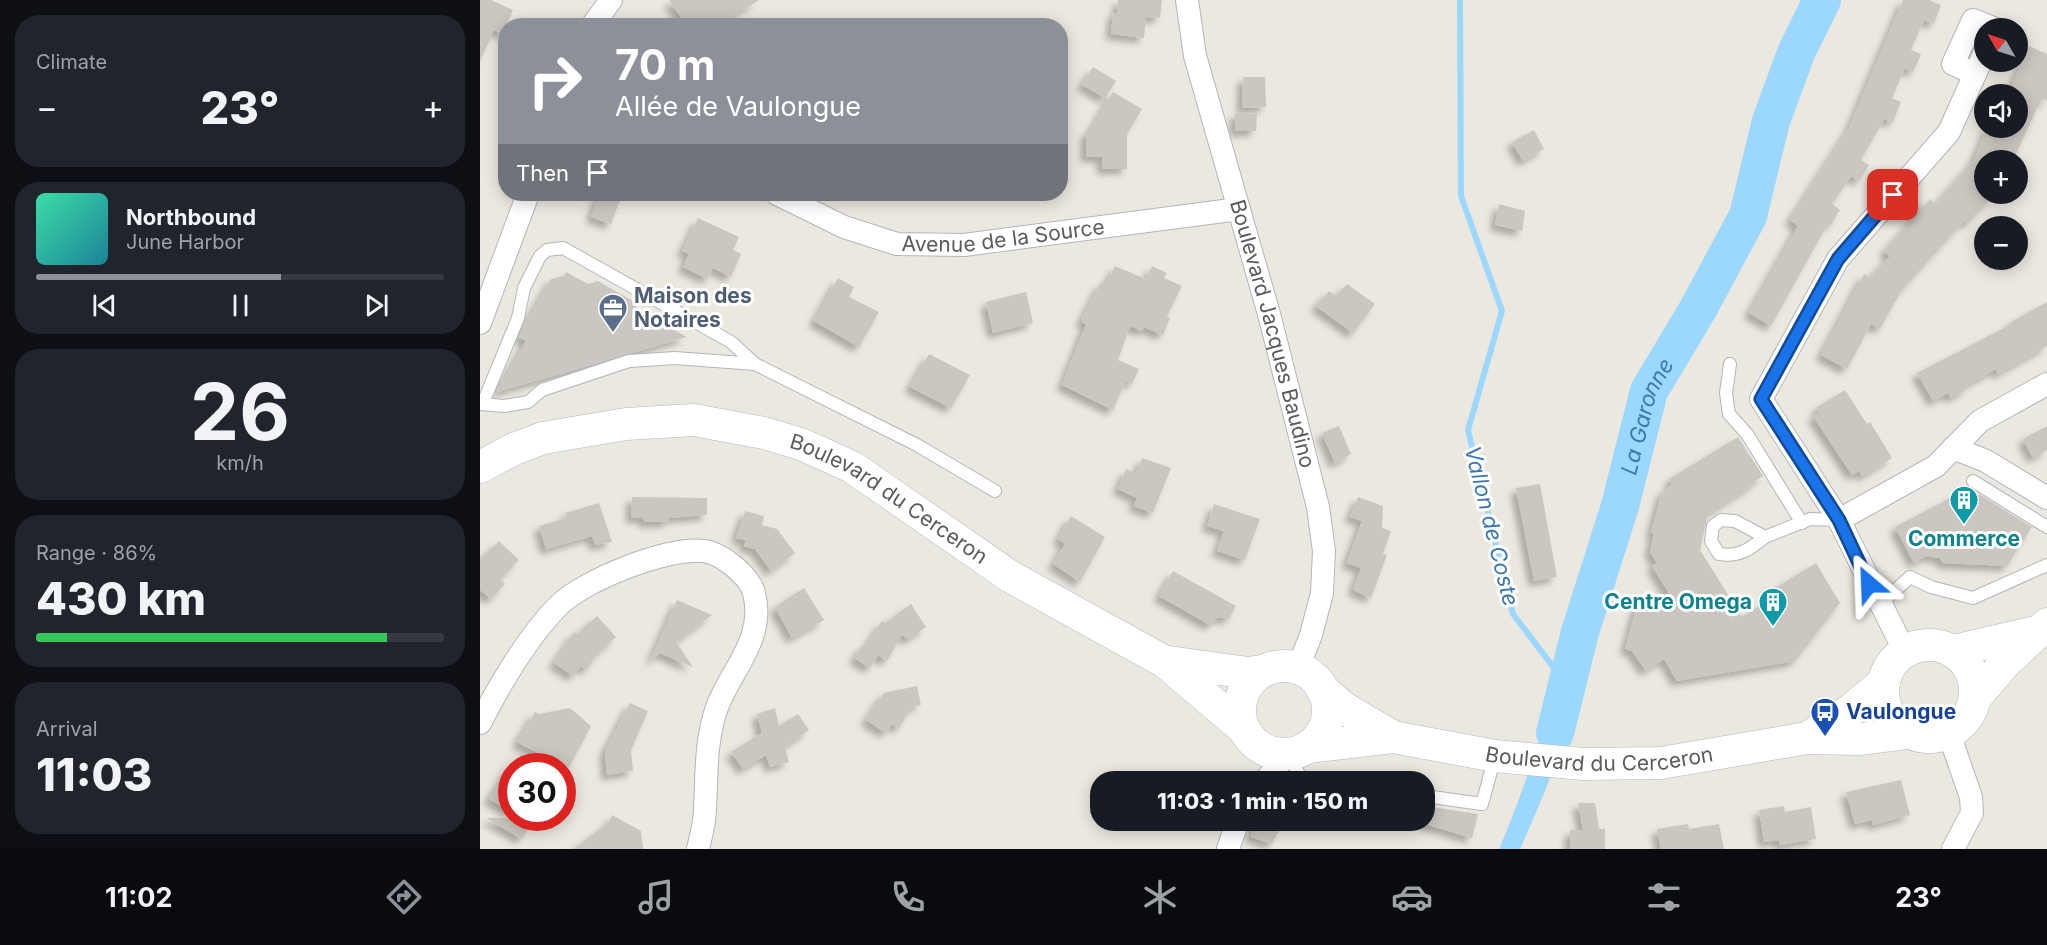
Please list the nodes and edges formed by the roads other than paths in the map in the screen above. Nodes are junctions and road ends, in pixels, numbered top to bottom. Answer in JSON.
{"nodes":[{"id":1,"x":611,"y":0,"type":"edge"},
{"id":2,"x":1187,"y":0,"type":"edge"},
{"id":3,"x":598,"y":18,"type":"edge"},
{"id":4,"x":1974,"y":20,"type":"edge"},
{"id":5,"x":1974,"y":64,"type":"edge"},
{"id":6,"x":1976,"y":72,"type":"edge"},
{"id":7,"x":525,"y":201,"type":"edge"},
{"id":8,"x":791,"y":201,"type":"edge"},
{"id":9,"x":1239,"y":208,"type":"junction"},
{"id":10,"x":480,"y":323,"type":"edge"},
{"id":11,"x":755,"y":364,"type":"junction"},
{"id":12,"x":1730,"y":364,"type":"dead end"},
{"id":13,"x":2047,"y":384,"type":"edge"},
{"id":14,"x":482,"y":403,"type":"edge"},
{"id":15,"x":586,"y":431,"type":"junction"},
{"id":16,"x":1953,"y":448,"type":"junction"},
{"id":17,"x":480,"y":467,"type":"edge"},
{"id":18,"x":1973,"y":482,"type":"dead end"},
{"id":19,"x":480,"y":490,"type":"edge"},
{"id":20,"x":995,"y":491,"type":"dead end"},
{"id":21,"x":2047,"y":498,"type":"edge"},
{"id":22,"x":1839,"y":520,"type":"junction"},
{"id":23,"x":1802,"y":523,"type":"junction"},
{"id":24,"x":2047,"y":527,"type":"edge"},
{"id":25,"x":1765,"y":537,"type":"dead end"},
{"id":26,"x":2047,"y":565,"type":"edge"},
{"id":27,"x":1879,"y":605,"type":"junction"},
{"id":28,"x":2042,"y":628,"type":"edge"},
{"id":29,"x":1953,"y":651,"type":"junction"},
{"id":30,"x":1905,"y":652,"type":"junction"},
{"id":31,"x":1166,"y":662,"type":"junction"},
{"id":32,"x":1298,"y":668,"type":"junction"},
{"id":33,"x":1262,"y":671,"type":"junction"},
{"id":34,"x":1884,"y":682,"type":"junction"},
{"id":35,"x":1322,"y":689,"type":"junction"},
{"id":36,"x":1975,"y":698,"type":"junction"},
{"id":37,"x":483,"y":711,"type":"edge"},
{"id":38,"x":1244,"y":729,"type":"junction"},
{"id":39,"x":1908,"y":733,"type":"junction"},
{"id":40,"x":1949,"y":734,"type":"junction"},
{"id":41,"x":1393,"y":737,"type":"junction"},
{"id":42,"x":1807,"y":738,"type":"junction"},
{"id":43,"x":1298,"y":750,"type":"junction"},
{"id":44,"x":1506,"y":757,"type":"junction"},
{"id":45,"x":1276,"y":771,"type":"edge"},
{"id":46,"x":1301,"y":771,"type":"edge"},
{"id":47,"x":1435,"y":797,"type":"edge"},
{"id":48,"x":1234,"y":831,"type":"edge"},
{"id":49,"x":698,"y":849,"type":"edge"},
{"id":50,"x":1228,"y":849,"type":"edge"},
{"id":51,"x":1953,"y":849,"type":"edge"}],
"edges":[{"from":1,"to":3,"type":"street"},
{"from":2,"to":9,"type":"street","name":"Boulevard Jacques Baudino"},
{"from":4,"to":5,"type":"street"},
{"from":6,"to":22,"type":"street"},
{"from":7,"to":10,"type":"street"},
{"from":8,"to":9,"type":"street","name":"Avenue de la Source"},
{"from":9,"to":32,"type":"street","name":"Boulevard Jacques Baudino"},
{"from":11,"to":14,"type":"lane"},
{"from":11,"to":14,"type":"lane"},
{"from":11,"to":20,"type":"lane"},
{"from":12,"to":23,"type":"lane"},
{"from":13,"to":16,"type":"street"},
{"from":15,"to":17,"type":"main road","name":"Boulevard du Cerceron"},
{"from":15,"to":19,"type":"main road","name":"Boulevard du Cerceron"},
{"from":15,"to":31,"type":"main road","name":"Boulevard du Cerceron"},
{"from":16,"to":21,"type":"street"},
{"from":16,"to":22,"type":"street"},
{"from":18,"to":24,"type":"lane"},
{"from":22,"to":23,"type":"lane"},
{"from":22,"to":27,"type":"street"},
{"from":23,"to":25,"type":"lane"},
{"from":26,"to":27,"type":"lane"},
{"from":27,"to":30,"type":"street"},
{"from":28,"to":29,"type":"main road"},
{"from":28,"to":36,"type":"main road"},
{"from":29,"to":30,"type":"main road"},
{"from":29,"to":36,"type":"main road"},
{"from":30,"to":34,"type":"main road"},
{"from":31,"to":33,"type":"main road","name":"Boulevard du Cerceron"},
{"from":31,"to":38,"type":"main road","name":"Boulevard du Cerceron"},
{"from":32,"to":33,"type":"main road"},
{"from":32,"to":35,"type":"main road"},
{"from":33,"to":38,"type":"main road"},
{"from":34,"to":39,"type":"main road"},
{"from":34,"to":42,"type":"main road","name":"Boulevard du Cerceron"},
{"from":35,"to":41,"type":"main road","name":"Boulevard du Cerceron"},
{"from":35,"to":43,"type":"main road"},
{"from":36,"to":40,"type":"main road"},
{"from":37,"to":49,"type":"street"},
{"from":38,"to":43,"type":"main road"},
{"from":39,"to":40,"type":"main road"},
{"from":39,"to":42,"type":"main road","name":"Boulevard du Cerceron"},
{"from":40,"to":51,"type":"street"},
{"from":41,"to":43,"type":"main road","name":"Boulevard du Cerceron"},
{"from":41,"to":44,"type":"main road","name":"Boulevard du Cerceron"},
{"from":42,"to":44,"type":"main road","name":"Boulevard du Cerceron"},
{"from":43,"to":45,"type":"street"},
{"from":43,"to":46,"type":"lane"},
{"from":44,"to":47,"type":"lane"},
{"from":48,"to":50,"type":"street"}]}
